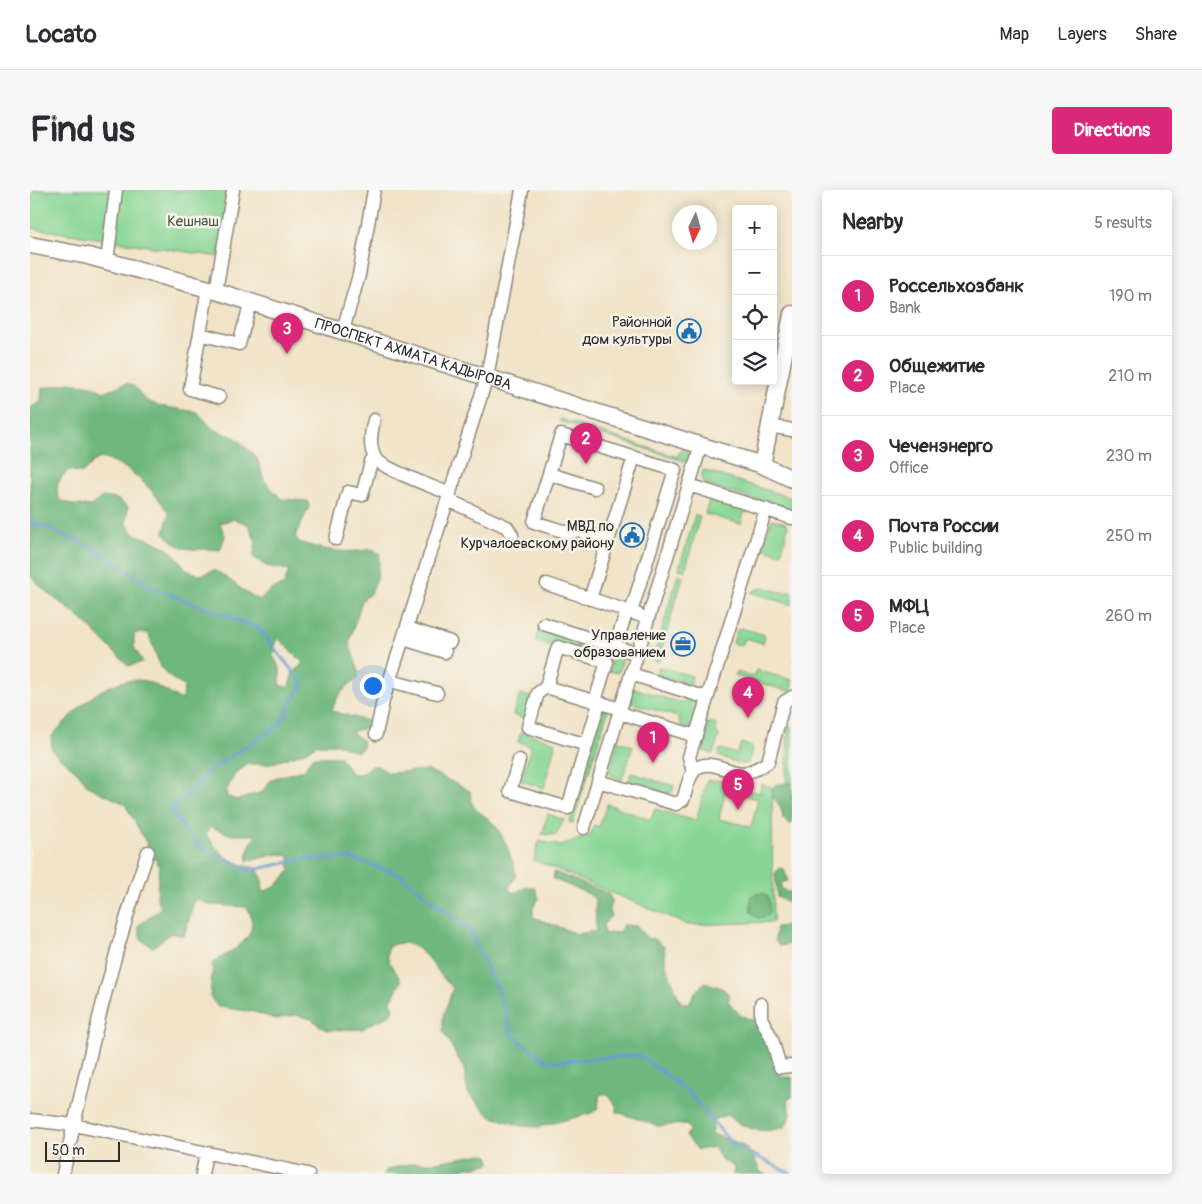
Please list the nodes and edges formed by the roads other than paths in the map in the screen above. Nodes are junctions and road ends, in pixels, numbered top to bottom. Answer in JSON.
{"nodes":[{"id":1,"x":116,"y":190,"type":"edge"},
{"id":2,"x":233,"y":190,"type":"edge"},
{"id":3,"x":374,"y":190,"type":"edge"},
{"id":4,"x":522,"y":190,"type":"edge"},
{"id":5,"x":30,"y":244,"type":"edge"},
{"id":6,"x":107,"y":261,"type":"junction"},
{"id":7,"x":212,"y":290,"type":"junction"},
{"id":8,"x":251,"y":302,"type":"junction"},
{"id":9,"x":792,"y":314,"type":"edge"},
{"id":10,"x":344,"y":330,"type":"junction"},
{"id":11,"x":200,"y":334,"type":"junction"},
{"id":12,"x":788,"y":357,"type":"edge"},
{"id":13,"x":487,"y":377,"type":"junction"},
{"id":14,"x":219,"y":397,"type":"dead end"},
{"id":15,"x":374,"y":420,"type":"dead end"},
{"id":16,"x":770,"y":426,"type":"junction"},
{"id":17,"x":792,"y":430,"type":"edge"},
{"id":18,"x":701,"y":445,"type":"junction"},
{"id":19,"x":634,"y":457,"type":"junction"},
{"id":20,"x":376,"y":459,"type":"junction"},
{"id":21,"x":762,"y":464,"type":"junction"},
{"id":22,"x":549,"y":474,"type":"junction"},
{"id":23,"x":792,"y":479,"type":"edge"},
{"id":24,"x":689,"y":485,"type":"junction"},
{"id":25,"x":595,"y":488,"type":"dead end"},
{"id":26,"x":449,"y":497,"type":"junction"},
{"id":27,"x":766,"y":509,"type":"junction"},
{"id":28,"x":792,"y":518,"type":"edge"},
{"id":29,"x":512,"y":535,"type":"dead end"},
{"id":30,"x":336,"y":539,"type":"dead end"},
{"id":31,"x":608,"y":539,"type":"junction"},
{"id":32,"x":547,"y":584,"type":"dead end"},
{"id":33,"x":590,"y":598,"type":"junction"},
{"id":34,"x":629,"y":612,"type":"junction"},
{"id":35,"x":649,"y":618,"type":"junction"},
{"id":36,"x":544,"y":624,"type":"dead end"},
{"id":37,"x":405,"y":633,"type":"junction"},
{"id":38,"x":618,"y":637,"type":"dead end"},
{"id":39,"x":448,"y":647,"type":"dead end"},
{"id":40,"x":638,"y":654,"type":"junction"},
{"id":41,"x":632,"y":674,"type":"junction"},
{"id":42,"x":390,"y":681,"type":"junction"},
{"id":43,"x":546,"y":687,"type":"junction"},
{"id":44,"x":437,"y":694,"type":"dead end"},
{"id":45,"x":792,"y":697,"type":"edge"},
{"id":46,"x":707,"y":698,"type":"junction"},
{"id":47,"x":597,"y":702,"type":"junction"},
{"id":48,"x":620,"y":711,"type":"junction"},
{"id":49,"x":376,"y":734,"type":"dead end"},
{"id":50,"x":696,"y":736,"type":"junction"},
{"id":51,"x":587,"y":744,"type":"junction"},
{"id":52,"x":520,"y":760,"type":"dead end"},
{"id":53,"x":693,"y":772,"type":"junction"},
{"id":54,"x":598,"y":781,"type":"junction"},
{"id":55,"x":584,"y":828,"type":"dead end"},
{"id":56,"x":148,"y":852,"type":"dead end"},
{"id":57,"x":762,"y":1004,"type":"dead end"},
{"id":58,"x":792,"y":1066,"type":"edge"},
{"id":59,"x":30,"y":1120,"type":"edge"},
{"id":60,"x":74,"y":1126,"type":"junction"},
{"id":61,"x":206,"y":1153,"type":"junction"},
{"id":62,"x":63,"y":1174,"type":"edge"},
{"id":63,"x":202,"y":1174,"type":"edge"},
{"id":64,"x":308,"y":1174,"type":"edge"}],
"edges":[{"from":1,"to":6,"type":"street"},
{"from":2,"to":7,"type":"street"},
{"from":3,"to":10,"type":"street"},
{"from":4,"to":13,"type":"street"},
{"from":5,"to":6,"type":"main road","name":"ПРОСПЕКТ АХМАТА КАДЫРОВА"},
{"from":6,"to":7,"type":"main road","name":"ПРОСПЕКТ АХМАТА КАДЫРОВА"},
{"from":7,"to":8,"type":"main road","name":"ПРОСПЕКТ АХМАТА КАДЫРОВА"},
{"from":7,"to":11,"type":"street"},
{"from":8,"to":10,"type":"main road","name":"ПРОСПЕКТ АХМАТА КАДЫРОВА"},
{"from":8,"to":11,"type":"street"},
{"from":9,"to":12,"type":"main road"},
{"from":10,"to":13,"type":"main road","name":"ПРОСПЕКТ АХМАТА КАДЫРОВА"},
{"from":11,"to":14,"type":"street"},
{"from":12,"to":16,"type":"main road"},
{"from":13,"to":18,"type":"main road","name":"ПРОСПЕКТ АХМАТА КАДЫРОВА"},
{"from":13,"to":26,"type":"street"},
{"from":15,"to":20,"type":"street"},
{"from":16,"to":17,"type":"street"},
{"from":16,"to":21,"type":"main road"},
{"from":18,"to":21,"type":"main road","name":"ПРОСПЕКТ АХМАТА КАДЫРОВА"},
{"from":18,"to":24,"type":"street"},
{"from":19,"to":22,"type":"street"},
{"from":19,"to":31,"type":"street"},
{"from":19,"to":34,"type":"street"},
{"from":20,"to":26,"type":"street"},
{"from":20,"to":30,"type":"street"},
{"from":21,"to":23,"type":"main road","name":"ПРОСПЕКТ АХМАТА КАДЫРОВА"},
{"from":22,"to":25,"type":"street"},
{"from":22,"to":31,"type":"street"},
{"from":24,"to":27,"type":"street"},
{"from":24,"to":35,"type":"street"},
{"from":26,"to":29,"type":"street"},
{"from":26,"to":37,"type":"street"},
{"from":27,"to":28,"type":"street"},
{"from":27,"to":46,"type":"street"},
{"from":31,"to":33,"type":"street"},
{"from":32,"to":33,"type":"street"},
{"from":33,"to":34,"type":"street"},
{"from":34,"to":35,"type":"street"},
{"from":34,"to":38,"type":"street"},
{"from":35,"to":40,"type":"street"},
{"from":36,"to":40,"type":"street"},
{"from":37,"to":39,"type":"street"},
{"from":37,"to":42,"type":"street"},
{"from":40,"to":41,"type":"street"},
{"from":41,"to":46,"type":"street"},
{"from":41,"to":48,"type":"street"},
{"from":42,"to":44,"type":"street"},
{"from":42,"to":49,"type":"street"},
{"from":43,"to":47,"type":"street"},
{"from":43,"to":47,"type":"street"},
{"from":43,"to":51,"type":"street"},
{"from":45,"to":53,"type":"street"},
{"from":46,"to":50,"type":"street"},
{"from":47,"to":48,"type":"street"},
{"from":47,"to":51,"type":"street"},
{"from":48,"to":50,"type":"street"},
{"from":48,"to":54,"type":"street"},
{"from":50,"to":53,"type":"street"},
{"from":51,"to":52,"type":"street"},
{"from":53,"to":54,"type":"street"},
{"from":54,"to":55,"type":"street"},
{"from":56,"to":60,"type":"street"},
{"from":57,"to":58,"type":"street"},
{"from":59,"to":60,"type":"street"},
{"from":60,"to":61,"type":"street"},
{"from":60,"to":62,"type":"street"},
{"from":61,"to":63,"type":"street"},
{"from":61,"to":64,"type":"street"}]}
